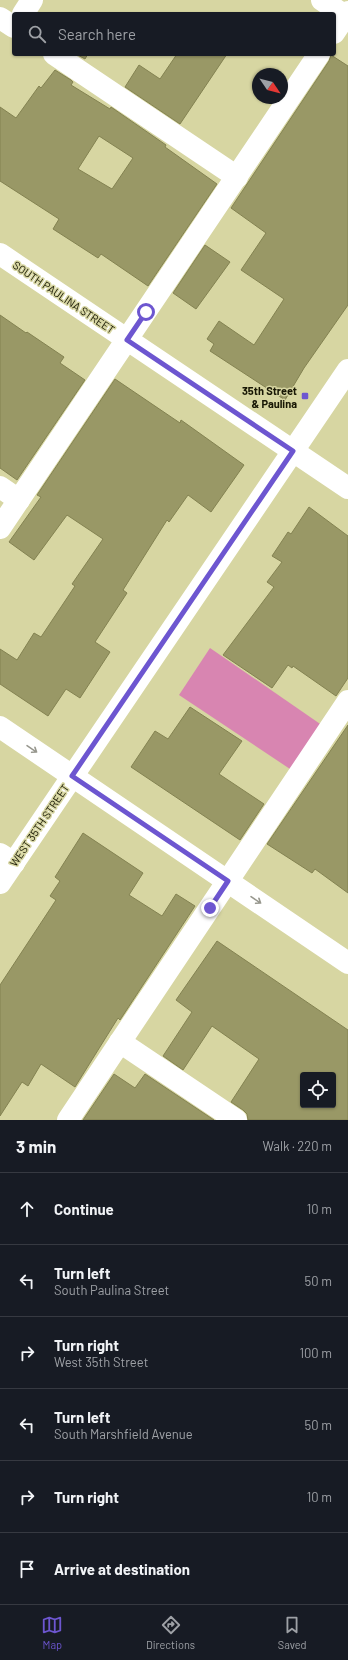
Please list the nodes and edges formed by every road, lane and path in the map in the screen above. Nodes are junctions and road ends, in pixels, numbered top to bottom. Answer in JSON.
{"nodes":[{"id":1,"x":32,"y":0,"type":"edge"},
{"id":2,"x":322,"y":0,"type":"edge"},
{"id":3,"x":24,"y":12,"type":"edge"},
{"id":4,"x":335,"y":12,"type":"edge"},
{"id":5,"x":336,"y":13,"type":"edge"},
{"id":6,"x":0,"y":18,"type":"edge"},
{"id":7,"x":344,"y":20,"type":"edge"},
{"id":8,"x":12,"y":26,"type":"edge"},
{"id":9,"x":57,"y":56,"type":"edge"},
{"id":10,"x":319,"y":56,"type":"edge"},
{"id":11,"x":237,"y":177,"type":"junction"},
{"id":12,"x":0,"y":254,"type":"edge"},
{"id":13,"x":127,"y":340,"type":"junction"},
{"id":14,"x":348,"y":370,"type":"edge"},
{"id":15,"x":293,"y":451,"type":"junction"},
{"id":16,"x":0,"y":487,"type":"edge"},
{"id":17,"x":348,"y":488,"type":"edge"},
{"id":18,"x":19,"y":500,"type":"junction"},
{"id":19,"x":0,"y":528,"type":"edge"},
{"id":20,"x":345,"y":713,"type":"edge"},
{"id":21,"x":0,"y":727,"type":"edge"},
{"id":22,"x":72,"y":776,"type":"junction"},
{"id":23,"x":7,"y":858,"type":"edge"},
{"id":24,"x":228,"y":881,"type":"junction"},
{"id":25,"x":0,"y":883,"type":"edge"},
{"id":26,"x":348,"y":963,"type":"edge"},
{"id":27,"x":120,"y":1042,"type":"junction"},
{"id":28,"x":68,"y":1120,"type":"edge"},
{"id":29,"x":236,"y":1120,"type":"edge"}],
"edges":[{"from":1,"to":3,"type":"street"},
{"from":2,"to":4,"type":"street"},
{"from":5,"to":7,"type":"street"},
{"from":6,"to":8,"type":"street"},
{"from":9,"to":11,"type":"street"},
{"from":10,"to":11,"type":"street"},
{"from":11,"to":13,"type":"street"},
{"from":12,"to":13,"type":"street","name":"SOUTH PAULINA STREET"},
{"from":13,"to":15,"type":"street","name":"SOUTH PAULINA STREET"},
{"from":13,"to":18,"type":"street"},
{"from":14,"to":15,"type":"street","name":"WEST 35TH STREET"},
{"from":15,"to":17,"type":"street","name":"SOUTH PAULINA STREET"},
{"from":15,"to":22,"type":"street","name":"WEST 35TH STREET"},
{"from":16,"to":18,"type":"street"},
{"from":18,"to":19,"type":"street"},
{"from":20,"to":24,"type":"street"},
{"from":21,"to":22,"type":"street","one_way":true},
{"from":22,"to":23,"type":"street","name":"WEST 35TH STREET"},
{"from":22,"to":24,"type":"street"},
{"from":23,"to":25,"type":"street","name":"WEST 35TH STREET"},
{"from":24,"to":26,"type":"street","one_way":true},
{"from":24,"to":27,"type":"street"},
{"from":27,"to":28,"type":"street"},
{"from":27,"to":29,"type":"street"}]}
